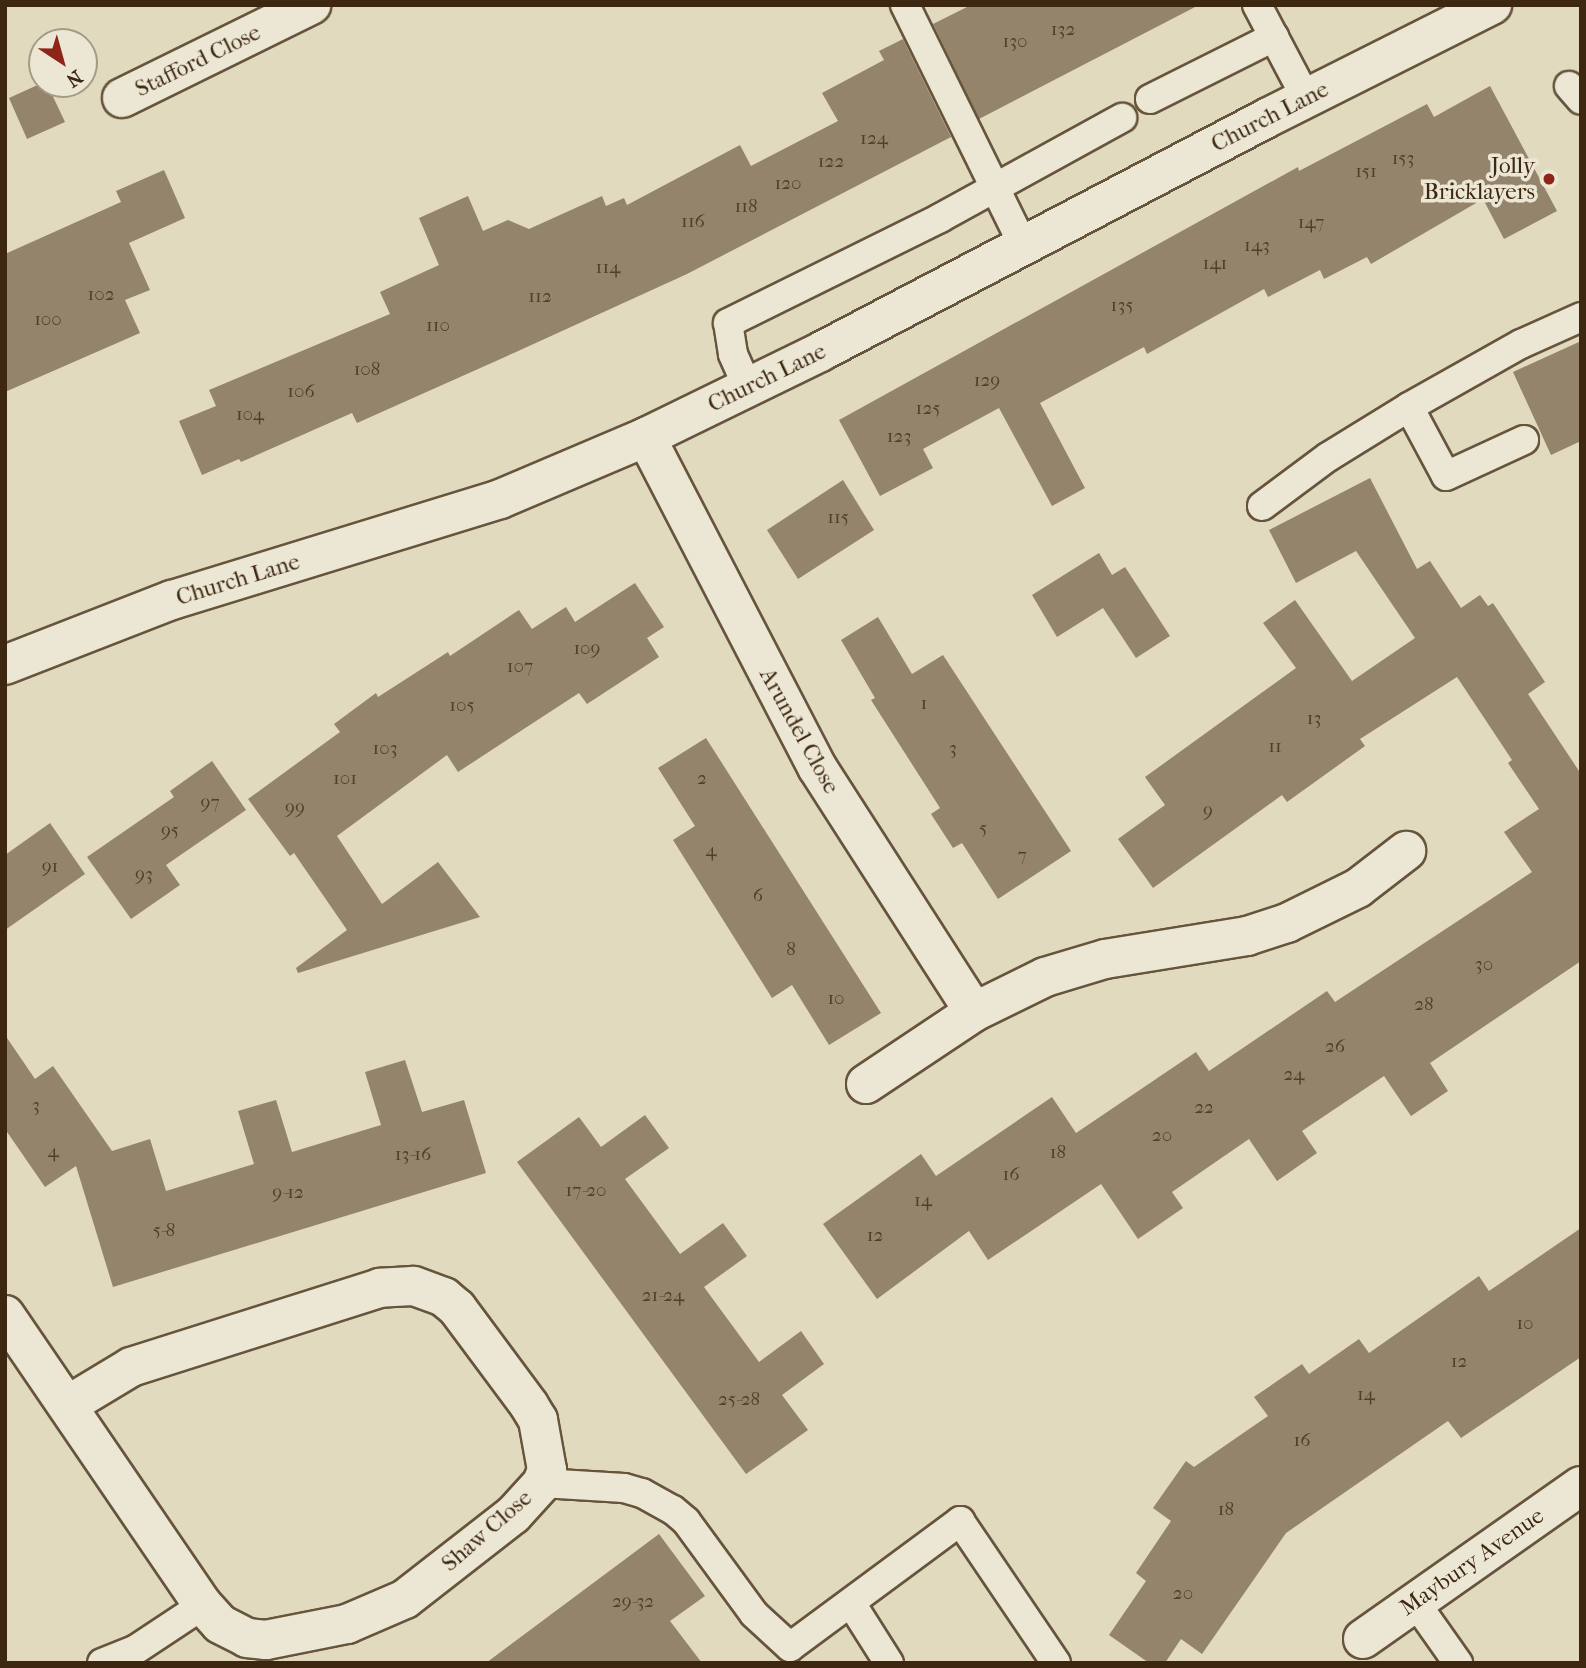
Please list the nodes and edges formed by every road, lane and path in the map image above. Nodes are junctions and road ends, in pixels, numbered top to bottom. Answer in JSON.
{"nodes":[{"id":1,"x":311,"y":5,"type":"edge"},
{"id":2,"x":905,"y":5,"type":"edge"},
{"id":3,"x":1257,"y":5,"type":"edge"},
{"id":4,"x":1492,"y":5,"type":"edge"},
{"id":5,"x":1274,"y":37,"type":"junction"},
{"id":6,"x":122,"y":98,"type":"dead end"},
{"id":7,"x":1150,"y":99,"type":"dead end"},
{"id":8,"x":1306,"y":99,"type":"junction"},
{"id":9,"x":1122,"y":118,"type":"dead end"},
{"id":10,"x":995,"y":186,"type":"junction"},
{"id":11,"x":1023,"y":245,"type":"junction"},
{"id":12,"x":1581,"y":317,"type":"edge"},
{"id":13,"x":748,"y":388,"type":"junction"},
{"id":14,"x":1409,"y":407,"type":"junction"},
{"id":15,"x":646,"y":438,"type":"junction"},
{"id":16,"x":1524,"y":440,"type":"dead end"},
{"id":17,"x":1262,"y":506,"type":"dead end"},
{"id":18,"x":5,"y":665,"type":"edge"},
{"id":19,"x":1406,"y":851,"type":"dead end"},
{"id":20,"x":974,"y":1012,"type":"junction"},
{"id":21,"x":866,"y":1084,"type":"dead end"},
{"id":22,"x":5,"y":1315,"type":"edge"},
{"id":23,"x":68,"y":1405,"type":"junction"},
{"id":24,"x":542,"y":1483,"type":"junction"},
{"id":25,"x":1581,"y":1486,"type":"edge"},
{"id":26,"x":1415,"y":1602,"type":"junction"},
{"id":27,"x":851,"y":1603,"type":"junction"},
{"id":28,"x":203,"y":1605,"type":"junction"},
{"id":29,"x":1363,"y":1639,"type":"dead end"},
{"id":30,"x":102,"y":1663,"type":"edge"},
{"id":31,"x":889,"y":1663,"type":"edge"},
{"id":32,"x":1056,"y":1663,"type":"edge"},
{"id":33,"x":1458,"y":1663,"type":"edge"}],
"edges":[{"from":1,"to":6,"type":"street","name":"Stafford Close"},
{"from":2,"to":10,"type":"lane"},
{"from":3,"to":5,"type":"lane"},
{"from":4,"to":8,"type":"street","name":"Church Lane"},
{"from":5,"to":7,"type":"lane"},
{"from":5,"to":8,"type":"lane"},
{"from":8,"to":11,"type":"street","name":"Church Lane"},
{"from":9,"to":10,"type":"lane"},
{"from":10,"to":11,"type":"lane"},
{"from":10,"to":13,"type":"lane"},
{"from":11,"to":13,"type":"street","name":"Church Lane"},
{"from":12,"to":14,"type":"lane"},
{"from":13,"to":15,"type":"street","name":"Church Lane"},
{"from":14,"to":16,"type":"lane"},
{"from":14,"to":17,"type":"lane"},
{"from":15,"to":18,"type":"street","name":"Church Lane"},
{"from":15,"to":20,"type":"street","name":"Arundel Close"},
{"from":19,"to":20,"type":"street"},
{"from":20,"to":21,"type":"street"},
{"from":22,"to":23,"type":"street","name":"Shaw Close"},
{"from":23,"to":24,"type":"street","name":"Shaw Close"},
{"from":23,"to":28,"type":"street","name":"Shaw Close"},
{"from":24,"to":27,"type":"lane"},
{"from":24,"to":28,"type":"street","name":"Shaw Close"},
{"from":25,"to":26,"type":"street","name":"Maybury Avenue"},
{"from":26,"to":29,"type":"street","name":"Maybury Avenue"},
{"from":26,"to":33,"type":"lane"},
{"from":27,"to":31,"type":"lane"},
{"from":27,"to":32,"type":"lane"},
{"from":28,"to":30,"type":"lane"}]}
